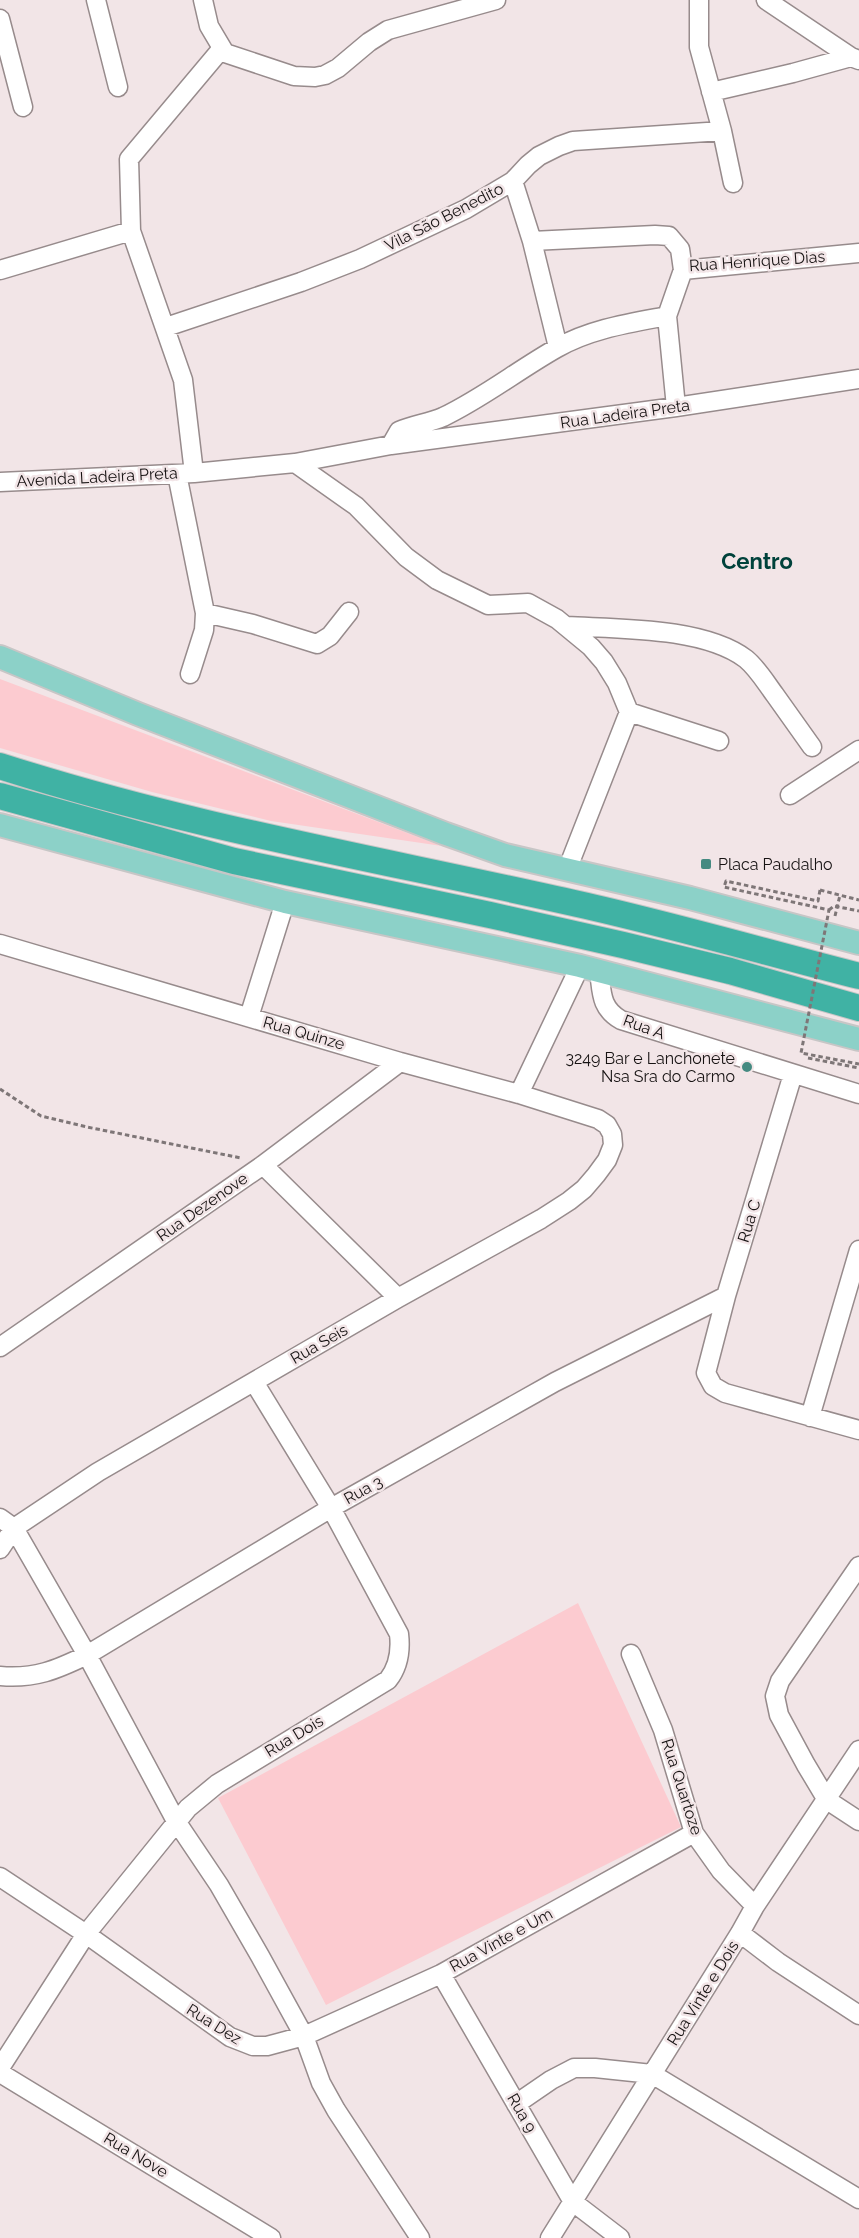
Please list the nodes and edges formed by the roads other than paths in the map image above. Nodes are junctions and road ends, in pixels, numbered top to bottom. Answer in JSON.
{"nodes":[{"id":1,"x":96,"y":0,"type":"edge"},
{"id":2,"x":203,"y":0,"type":"edge"},
{"id":3,"x":496,"y":0,"type":"edge"},
{"id":4,"x":699,"y":0,"type":"edge"},
{"id":5,"x":766,"y":0,"type":"edge"},
{"id":6,"x":0,"y":19,"type":"edge"},
{"id":7,"x":225,"y":52,"type":"junction"},
{"id":8,"x":855,"y":59,"type":"edge"},
{"id":9,"x":118,"y":87,"type":"dead end"},
{"id":10,"x":711,"y":92,"type":"junction"},
{"id":11,"x":23,"y":106,"type":"dead end"},
{"id":12,"x":722,"y":131,"type":"junction"},
{"id":13,"x":513,"y":181,"type":"junction"},
{"id":14,"x":733,"y":183,"type":"dead end"},
{"id":15,"x":131,"y":231,"type":"junction"},
{"id":16,"x":532,"y":241,"type":"junction"},
{"id":17,"x":859,"y":253,"type":"edge"},
{"id":18,"x":0,"y":270,"type":"edge"},
{"id":19,"x":682,"y":270,"type":"junction"},
{"id":20,"x":667,"y":316,"type":"junction"},
{"id":21,"x":166,"y":327,"type":"junction"},
{"id":22,"x":558,"y":347,"type":"junction"},
{"id":23,"x":859,"y":379,"type":"edge"},
{"id":24,"x":676,"y":407,"type":"junction"},
{"id":25,"x":391,"y":445,"type":"junction"},
{"id":26,"x":295,"y":463,"type":"junction"},
{"id":27,"x":185,"y":473,"type":"junction"},
{"id":28,"x":0,"y":482,"type":"edge"},
{"id":29,"x":349,"y":612,"type":"dead end"},
{"id":30,"x":205,"y":613,"type":"junction"},
{"id":31,"x":567,"y":626,"type":"junction"},
{"id":32,"x":0,"y":657,"type":"edge"},
{"id":33,"x":190,"y":674,"type":"dead end"},
{"id":34,"x":629,"y":712,"type":"junction"},
{"id":35,"x":719,"y":741,"type":"dead end"},
{"id":36,"x":812,"y":747,"type":"dead end"},
{"id":37,"x":859,"y":750,"type":"edge"},
{"id":38,"x":0,"y":766,"type":"edge"},
{"id":39,"x":790,"y":795,"type":"dead end"},
{"id":40,"x":0,"y":796,"type":"edge"},
{"id":41,"x":0,"y":825,"type":"edge"},
{"id":42,"x":567,"y":870,"type":"junction"},
{"id":43,"x":285,"y":902,"type":"junction"},
{"id":44,"x":859,"y":943,"type":"edge"},
{"id":45,"x":0,"y":944,"type":"edge"},
{"id":46,"x":589,"y":969,"type":"junction"},
{"id":47,"x":859,"y":976,"type":"edge"},
{"id":48,"x":859,"y":1008,"type":"edge"},
{"id":49,"x":249,"y":1017,"type":"junction"},
{"id":50,"x":859,"y":1039,"type":"edge"},
{"id":51,"x":400,"y":1062,"type":"junction"},
{"id":52,"x":793,"y":1065,"type":"junction"},
{"id":53,"x":519,"y":1094,"type":"junction"},
{"id":54,"x":859,"y":1094,"type":"edge"},
{"id":55,"x":607,"y":1125,"type":"joint"},
{"id":56,"x":263,"y":1165,"type":"junction"},
{"id":57,"x":859,"y":1250,"type":"edge"},
{"id":58,"x":726,"y":1296,"type":"junction"},
{"id":59,"x":398,"y":1298,"type":"junction"},
{"id":60,"x":3,"y":1338,"type":"edge"},
{"id":61,"x":254,"y":1382,"type":"junction"},
{"id":62,"x":810,"y":1417,"type":"junction"},
{"id":63,"x":859,"y":1430,"type":"edge"},
{"id":64,"x":331,"y":1508,"type":"junction"},
{"id":65,"x":7,"y":1523,"type":"edge"},
{"id":66,"x":0,"y":1549,"type":"edge"},
{"id":67,"x":859,"y":1566,"type":"edge"},
{"id":68,"x":631,"y":1654,"type":"dead end"},
{"id":69,"x":87,"y":1655,"type":"junction"},
{"id":70,"x":0,"y":1676,"type":"edge"},
{"id":71,"x":859,"y":1750,"type":"edge"},
{"id":72,"x":827,"y":1800,"type":"junction"},
{"id":73,"x":176,"y":1821,"type":"junction"},
{"id":74,"x":859,"y":1821,"type":"edge"},
{"id":75,"x":694,"y":1833,"type":"junction"},
{"id":76,"x":0,"y":1877,"type":"edge"},
{"id":77,"x":755,"y":1906,"type":"junction"},
{"id":78,"x":740,"y":1933,"type":"junction"},
{"id":79,"x":86,"y":1934,"type":"junction"},
{"id":80,"x":441,"y":1974,"type":"junction"},
{"id":81,"x":859,"y":2015,"type":"edge"},
{"id":82,"x":304,"y":2036,"type":"junction"},
{"id":83,"x":0,"y":2068,"type":"edge"},
{"id":84,"x":0,"y":2073,"type":"edge"},
{"id":85,"x":652,"y":2074,"type":"junction"},
{"id":86,"x":516,"y":2104,"type":"junction"},
{"id":87,"x":859,"y":2199,"type":"edge"},
{"id":88,"x":573,"y":2202,"type":"junction"},
{"id":89,"x":271,"y":2238,"type":"edge"},
{"id":90,"x":420,"y":2238,"type":"edge"},
{"id":91,"x":550,"y":2238,"type":"edge"},
{"id":92,"x":620,"y":2238,"type":"edge"}],
"edges":[{"from":1,"to":9,"type":"street"},
{"from":2,"to":7,"type":"street"},
{"from":3,"to":7,"type":"street"},
{"from":4,"to":10,"type":"street"},
{"from":5,"to":8,"type":"street"},
{"from":6,"to":11,"type":"street"},
{"from":7,"to":15,"type":"street"},
{"from":8,"to":10,"type":"street"},
{"from":10,"to":12,"type":"street"},
{"from":12,"to":13,"type":"street","name":"Vila São Benedito"},
{"from":12,"to":14,"type":"street"},
{"from":13,"to":16,"type":"street"},
{"from":13,"to":21,"type":"street","name":"Vila São Benedito"},
{"from":15,"to":18,"type":"street"},
{"from":15,"to":21,"type":"street"},
{"from":16,"to":19,"type":"street","name":"Rua Henrique Dias"},
{"from":16,"to":22,"type":"street"},
{"from":17,"to":19,"type":"street","name":"Rua Henrique Dias"},
{"from":19,"to":20,"type":"street"},
{"from":20,"to":22,"type":"street","name":"Rua Ladeira Preta"},
{"from":20,"to":24,"type":"street"},
{"from":21,"to":27,"type":"street"},
{"from":22,"to":25,"type":"street","name":"Rua Ladeira Preta"},
{"from":23,"to":24,"type":"street","name":"Rua Ladeira Preta"},
{"from":24,"to":25,"type":"street","name":"Rua Ladeira Preta"},
{"from":25,"to":26,"type":"street","name":"Rua Ladeira Preta"},
{"from":26,"to":27,"type":"street","name":"Avenida Ladeira Preta"},
{"from":26,"to":31,"type":"street"},
{"from":27,"to":28,"type":"street","name":"Avenida Ladeira Preta"},
{"from":27,"to":30,"type":"street"},
{"from":29,"to":30,"type":"street"},
{"from":30,"to":33,"type":"street"},
{"from":31,"to":34,"type":"street"},
{"from":31,"to":36,"type":"street"},
{"from":32,"to":42,"type":"main road"},
{"from":34,"to":35,"type":"street"},
{"from":34,"to":42,"type":"street"},
{"from":37,"to":39,"type":"street"},
{"from":38,"to":47,"type":"highway"},
{"from":40,"to":48,"type":"highway"},
{"from":41,"to":43,"type":"main road"},
{"from":42,"to":44,"type":"main road"},
{"from":43,"to":46,"type":"main road"},
{"from":43,"to":49,"type":"street"},
{"from":45,"to":49,"type":"street","name":"Rua Quinze"},
{"from":46,"to":50,"type":"main road"},
{"from":46,"to":52,"type":"street","name":"Rua A"},
{"from":46,"to":53,"type":"street"},
{"from":49,"to":51,"type":"street","name":"Rua Quinze"},
{"from":51,"to":53,"type":"street","name":"Rua Quinze"},
{"from":51,"to":56,"type":"street","name":"Rua Dezenove"},
{"from":52,"to":54,"type":"street","name":"Rua A"},
{"from":52,"to":58,"type":"street","name":"Rua C"},
{"from":53,"to":55,"type":"street","name":"Rua Quinze"},
{"from":55,"to":59,"type":"street","name":"Rua Seis"},
{"from":56,"to":59,"type":"street"},
{"from":56,"to":60,"type":"street","name":"Rua Dezenove"},
{"from":57,"to":62,"type":"street"},
{"from":58,"to":62,"type":"street","name":"Rua C"},
{"from":58,"to":64,"type":"street","name":"Rua 3"},
{"from":59,"to":61,"type":"street","name":"Rua Seis"},
{"from":61,"to":64,"type":"street","name":"Rua Dois"},
{"from":61,"to":65,"type":"street","name":"Rua Seis"},
{"from":62,"to":63,"type":"street"},
{"from":64,"to":69,"type":"street","name":"Rua 3"},
{"from":64,"to":73,"type":"street","name":"Rua Dois"},
{"from":65,"to":66,"type":"street","name":"Rua Seis"},
{"from":65,"to":69,"type":"street"},
{"from":67,"to":72,"type":"street"},
{"from":68,"to":75,"type":"street","name":"Rua Quartoze"},
{"from":69,"to":70,"type":"street","name":"Rua 3"},
{"from":69,"to":73,"type":"street"},
{"from":71,"to":72,"type":"street","name":"Rua Vinte e Dois"},
{"from":72,"to":74,"type":"street"},
{"from":72,"to":77,"type":"street","name":"Rua Vinte e Dois"},
{"from":73,"to":79,"type":"street","name":"Rua Dois"},
{"from":73,"to":82,"type":"street"},
{"from":75,"to":77,"type":"street","name":"Rua Quartoze"},
{"from":75,"to":80,"type":"street","name":"Rua Vinte e Um"},
{"from":76,"to":79,"type":"street","name":"Rua Dez"},
{"from":77,"to":78,"type":"street","name":"Rua Vinte e Dois"},
{"from":78,"to":81,"type":"street"},
{"from":78,"to":85,"type":"street","name":"Rua Vinte e Dois"},
{"from":79,"to":82,"type":"street","name":"Rua Dez"},
{"from":79,"to":83,"type":"street","name":"Rua Dois"},
{"from":80,"to":82,"type":"street","name":"Rua Vinte e Um"},
{"from":80,"to":86,"type":"street","name":"Rua 9"},
{"from":82,"to":90,"type":"street"},
{"from":84,"to":89,"type":"street","name":"Rua Nove"},
{"from":85,"to":86,"type":"street"},
{"from":85,"to":87,"type":"street"},
{"from":85,"to":88,"type":"street","name":"Rua Vinte e Dois"},
{"from":86,"to":88,"type":"street","name":"Rua 9"},
{"from":88,"to":91,"type":"street","name":"Rua Vinte e Dois"},
{"from":88,"to":92,"type":"street","name":"Rua 9"}]}
